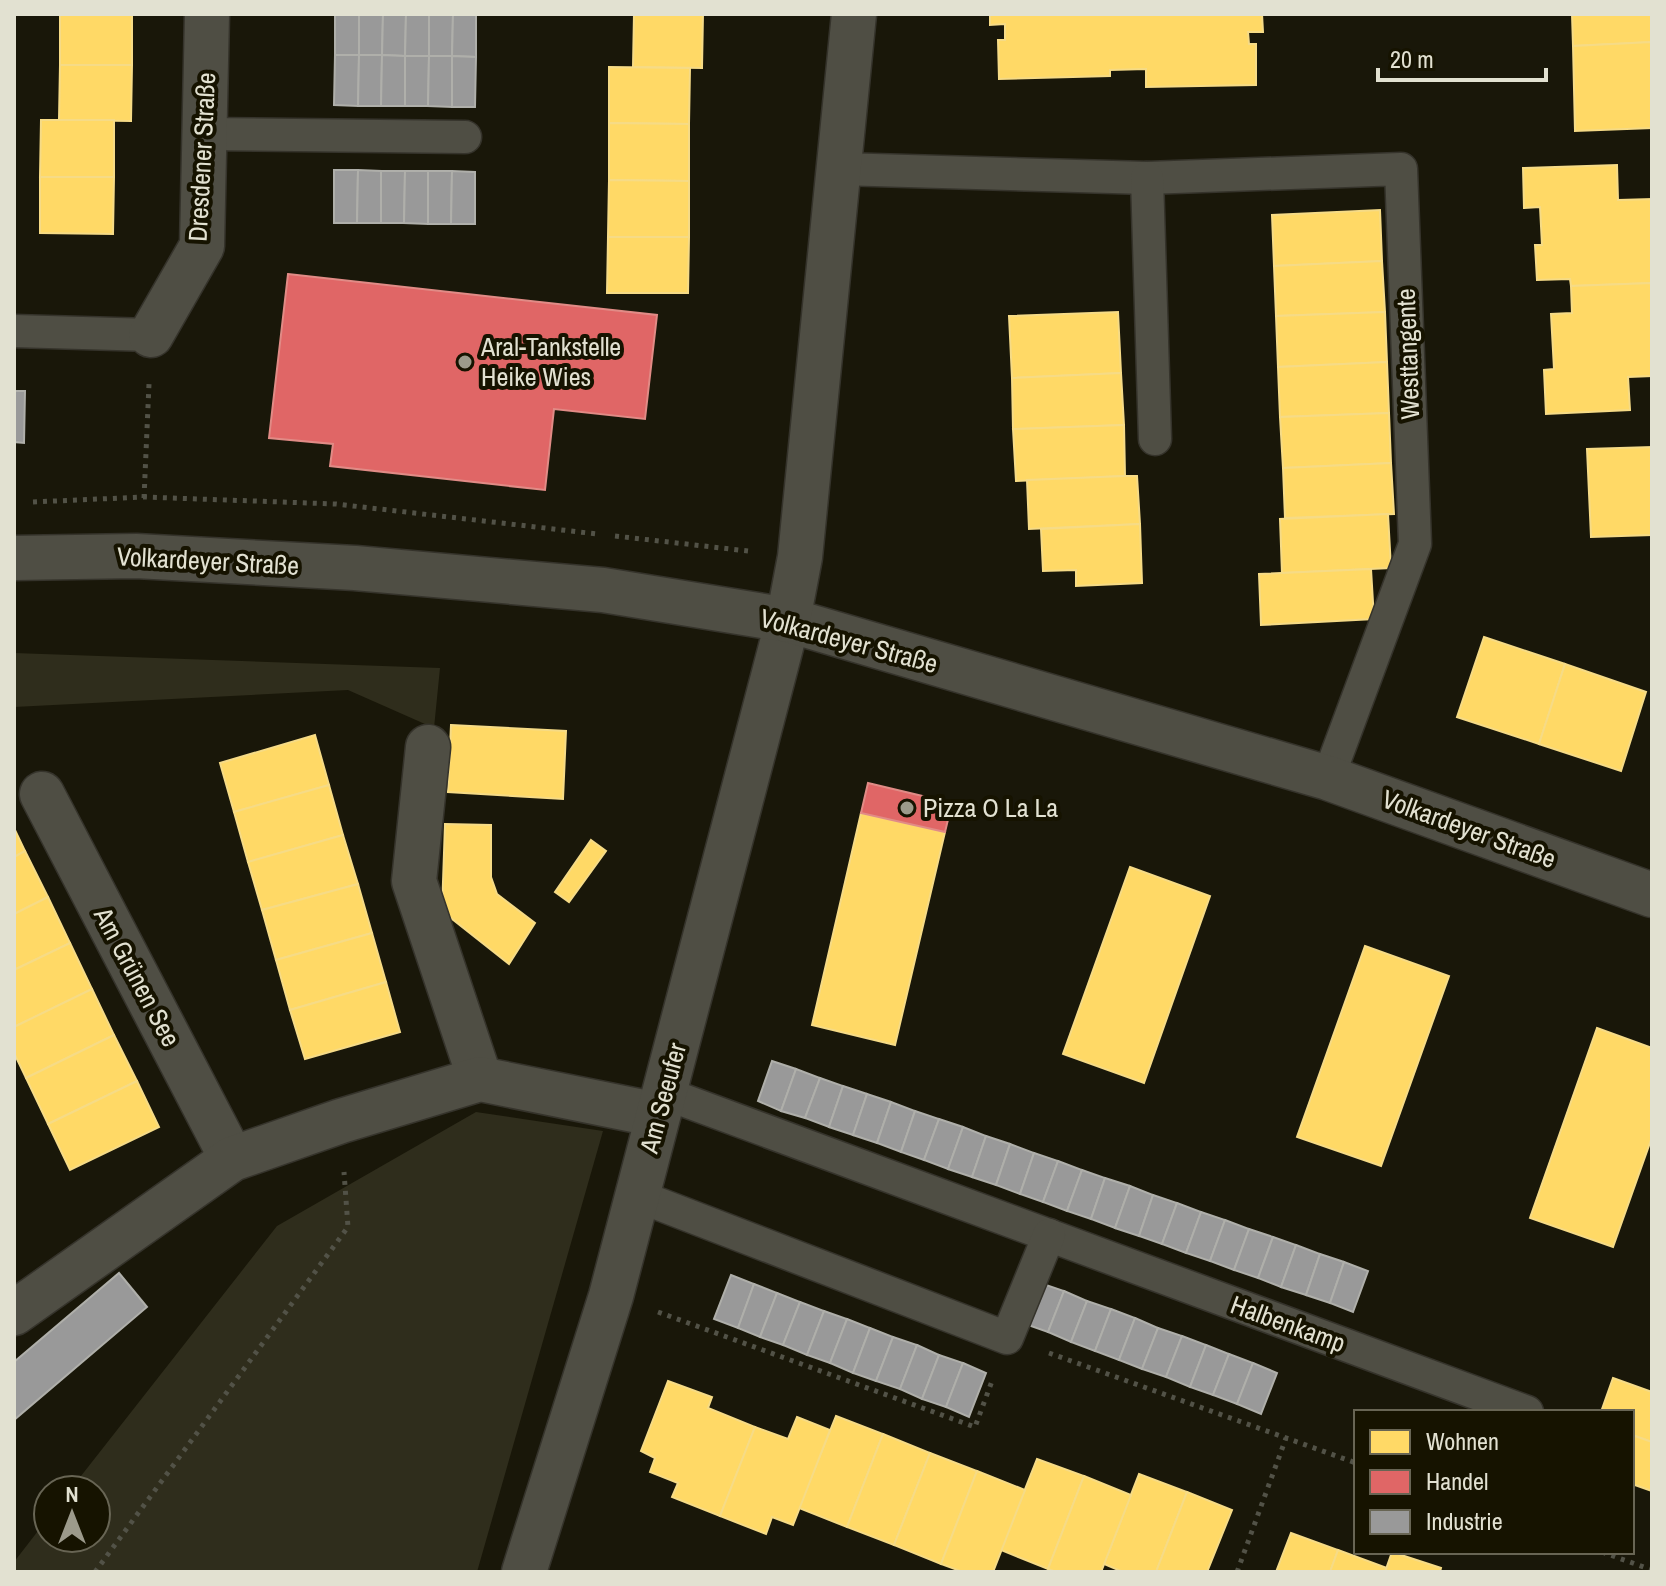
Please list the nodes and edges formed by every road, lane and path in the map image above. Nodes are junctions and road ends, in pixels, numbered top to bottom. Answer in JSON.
{"nodes":[{"id":1,"x":207,"y":14,"type":"edge"},
{"id":2,"x":854,"y":14,"type":"edge"},
{"id":3,"x":205,"y":134,"type":"junction"},
{"id":4,"x":465,"y":137,"type":"dead end"},
{"id":5,"x":840,"y":169,"type":"junction"},
{"id":6,"x":1147,"y":178,"type":"junction"},
{"id":7,"x":14,"y":331,"type":"edge"},
{"id":8,"x":151,"y":335,"type":"junction"},
{"id":9,"x":1155,"y":439,"type":"dead end"},
{"id":10,"x":136,"y":556,"type":"junction"},
{"id":11,"x":14,"y":558,"type":"edge"},
{"id":12,"x":788,"y":620,"type":"junction"},
{"id":13,"x":428,"y":747,"type":"dead end"},
{"id":14,"x":1328,"y":778,"type":"junction"},
{"id":15,"x":42,"y":794,"type":"dead end"},
{"id":16,"x":1651,"y":891,"type":"edge"},
{"id":17,"x":480,"y":1079,"type":"junction"},
{"id":18,"x":661,"y":1104,"type":"junction"},
{"id":19,"x":341,"y":1121,"type":"junction"},
{"id":20,"x":232,"y":1159,"type":"junction"},
{"id":21,"x":638,"y":1196,"type":"junction"},
{"id":22,"x":1049,"y":1235,"type":"junction"},
{"id":23,"x":14,"y":1313,"type":"edge"},
{"id":24,"x":1522,"y":1410,"type":"edge"},
{"id":25,"x":1286,"y":1438,"type":"dead end"},
{"id":26,"x":1608,"y":1554,"type":"edge"},
{"id":27,"x":538,"y":1568,"type":"edge"},
{"id":28,"x":1652,"y":1570,"type":"edge"},
{"id":29,"x":95,"y":1572,"type":"edge"},
{"id":30,"x":1237,"y":1572,"type":"edge"}],
"edges":[{"from":1,"to":3,"type":"street","name":"Dresdener Straße"},
{"from":2,"to":5,"type":"street"},
{"from":3,"to":4,"type":"lane"},
{"from":3,"to":8,"type":"street","name":"Dresdener Straße"},
{"from":5,"to":6,"type":"lane","name":"Westtangente"},
{"from":5,"to":12,"type":"street"},
{"from":6,"to":9,"type":"lane"},
{"from":6,"to":14,"type":"lane","name":"Westtangente"},
{"from":7,"to":8,"type":"lane"},
{"from":8,"to":10,"type":"path"},
{"from":10,"to":11,"type":"street","name":"Volkardeyer Straße"},
{"from":10,"to":12,"type":"street","name":"Volkardeyer Straße"},
{"from":12,"to":14,"type":"street","name":"Volkardeyer Straße"},
{"from":12,"to":18,"type":"street","name":"Am Seeufer"},
{"from":13,"to":17,"type":"street"},
{"from":14,"to":16,"type":"street","name":"Volkardeyer Straße"},
{"from":15,"to":20,"type":"street","name":"Am Grünen See"},
{"from":17,"to":18,"type":"street"},
{"from":17,"to":19,"type":"street"},
{"from":18,"to":21,"type":"street","name":"Am Seeufer"},
{"from":18,"to":22,"type":"lane","name":"Halbenkamp"},
{"from":19,"to":20,"type":"street"},
{"from":19,"to":29,"type":"path"},
{"from":20,"to":23,"type":"street"},
{"from":21,"to":22,"type":"lane"},
{"from":21,"to":27,"type":"street","name":"Am Seeufer"},
{"from":22,"to":24,"type":"lane","name":"Halbenkamp"},
{"from":25,"to":30,"type":"path"},
{"from":26,"to":28,"type":"path"}]}
